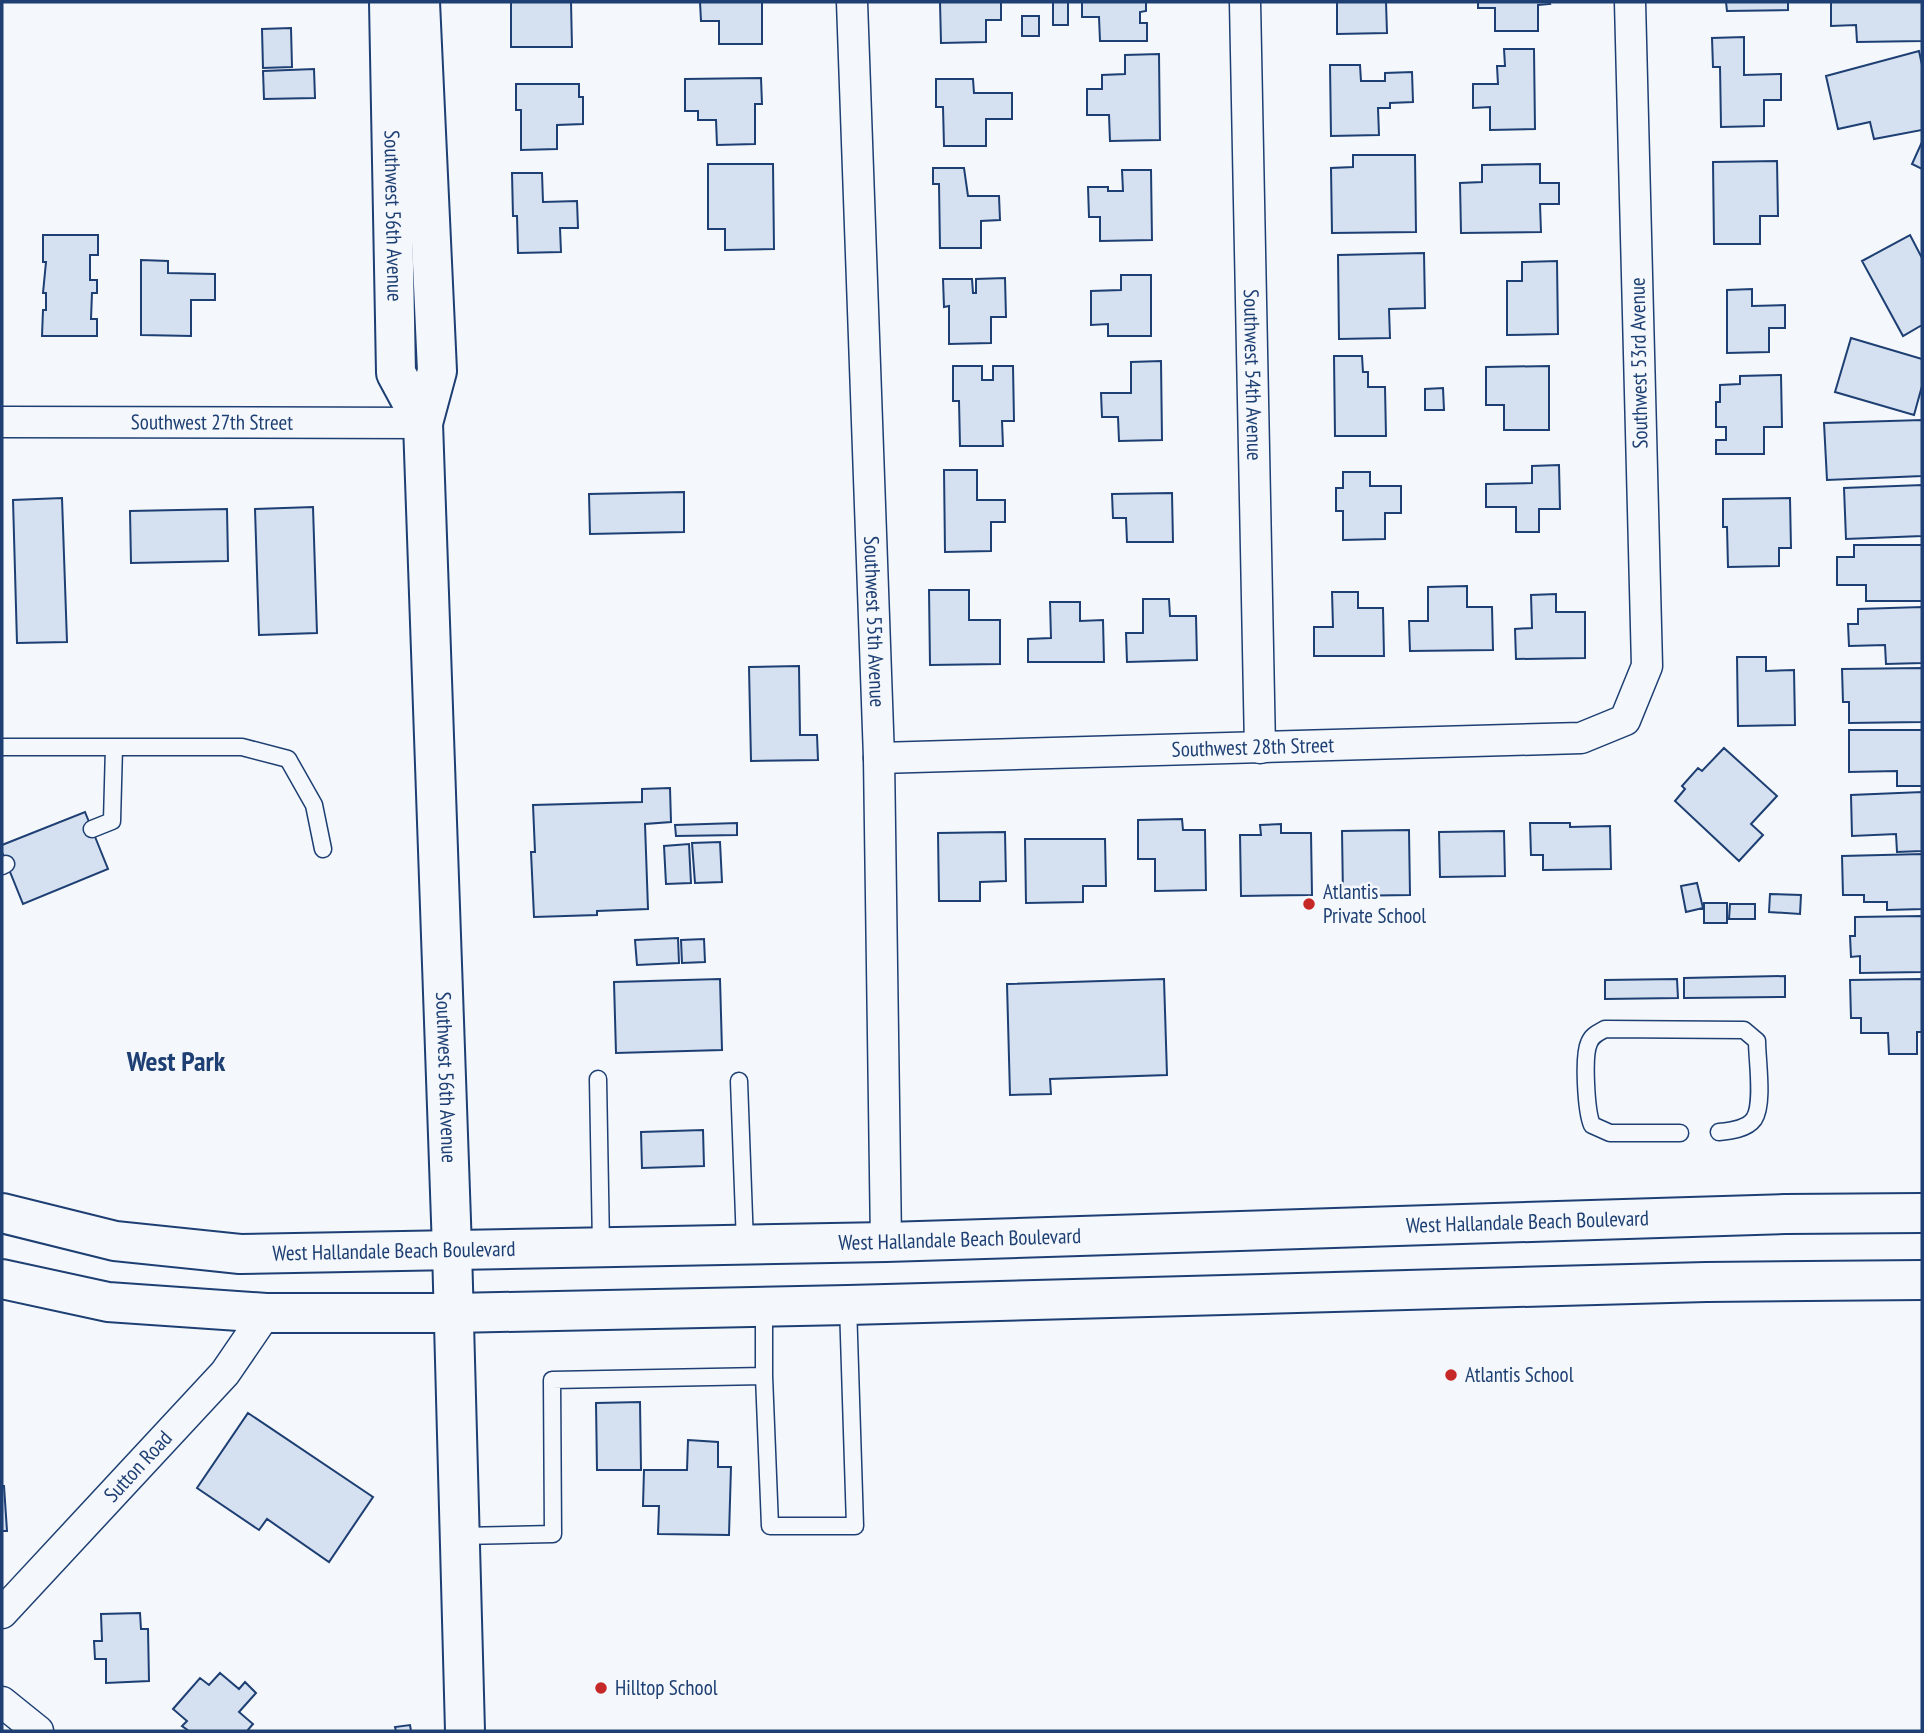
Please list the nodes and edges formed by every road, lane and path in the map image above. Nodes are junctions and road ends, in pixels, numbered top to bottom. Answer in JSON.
{"nodes":[{"id":1,"x":390,"y":2,"type":"edge"},
{"id":2,"x":420,"y":2,"type":"edge"},
{"id":3,"x":852,"y":2,"type":"edge"},
{"id":4,"x":1245,"y":2,"type":"edge"},
{"id":5,"x":1630,"y":2,"type":"edge"},
{"id":6,"x":2,"y":422,"type":"edge"},
{"id":7,"x":423,"y":423,"type":"junction"},
{"id":8,"x":1625,"y":720,"type":"joint"},
{"id":9,"x":2,"y":747,"type":"edge"},
{"id":10,"x":114,"y":747,"type":"junction"},
{"id":11,"x":1260,"y":748,"type":"junction"},
{"id":12,"x":879,"y":758,"type":"junction"},
{"id":13,"x":92,"y":829,"type":"dead end"},
{"id":14,"x":323,"y":849,"type":"dead end"},
{"id":15,"x":598,"y":1079,"type":"dead end"},
{"id":16,"x":739,"y":1082,"type":"dead end"},
{"id":17,"x":1719,"y":1132,"type":"dead end"},
{"id":18,"x":1680,"y":1133,"type":"dead end"},
{"id":19,"x":2,"y":1213,"type":"edge"},
{"id":20,"x":1922,"y":1213,"type":"edge"},
{"id":21,"x":886,"y":1242,"type":"junction"},
{"id":22,"x":745,"y":1244,"type":"junction"},
{"id":23,"x":601,"y":1246,"type":"junction"},
{"id":24,"x":452,"y":1249,"type":"junction"},
{"id":25,"x":2,"y":1279,"type":"edge"},
{"id":26,"x":1922,"y":1280,"type":"edge"},
{"id":27,"x":848,"y":1305,"type":"junction"},
{"id":28,"x":764,"y":1307,"type":"junction"},
{"id":29,"x":266,"y":1313,"type":"junction"},
{"id":30,"x":453,"y":1313,"type":"junction"},
{"id":31,"x":764,"y":1376,"type":"junction"},
{"id":32,"x":460,"y":1536,"type":"junction"},
{"id":33,"x":2,"y":1613,"type":"edge"},
{"id":34,"x":2,"y":1702,"type":"edge"},
{"id":35,"x":38,"y":1731,"type":"edge"},
{"id":36,"x":465,"y":1731,"type":"edge"}],
"edges":[{"from":1,"to":7,"type":"main road","name":"Southwest 56th Avenue"},
{"from":2,"to":7,"type":"main road","name":"Southwest 56th Avenue"},
{"from":3,"to":12,"type":"street","name":"Southwest 55th Avenue"},
{"from":4,"to":11,"type":"street","name":"Southwest 54th Avenue"},
{"from":5,"to":8,"type":"street","name":"Southwest 53rd Avenue"},
{"from":6,"to":7,"type":"street","name":"Southwest 27th Street"},
{"from":7,"to":24,"type":"main road","name":"Southwest 56th Avenue"},
{"from":8,"to":11,"type":"street","name":"Southwest 28th Street"},
{"from":9,"to":10,"type":"lane"},
{"from":10,"to":13,"type":"lane"},
{"from":10,"to":14,"type":"lane"},
{"from":11,"to":12,"type":"street","name":"Southwest 28th Street"},
{"from":12,"to":21,"type":"street","name":"Southwest 55th Avenue"},
{"from":15,"to":23,"type":"lane"},
{"from":16,"to":22,"type":"lane"},
{"from":17,"to":18,"type":"lane"},
{"from":19,"to":24,"type":"main road","name":"West Hallandale Beach Boulevard"},
{"from":20,"to":21,"type":"main road","name":"West Hallandale Beach Boulevard"},
{"from":21,"to":22,"type":"main road","name":"West Hallandale Beach Boulevard"},
{"from":22,"to":23,"type":"main road","name":"West Hallandale Beach Boulevard"},
{"from":23,"to":24,"type":"main road","name":"West Hallandale Beach Boulevard"},
{"from":24,"to":30,"type":"main road","name":"Southwest 56th Avenue"},
{"from":25,"to":29,"type":"main road"},
{"from":26,"to":27,"type":"main road"},
{"from":27,"to":28,"type":"main road"},
{"from":27,"to":31,"type":"lane"},
{"from":28,"to":30,"type":"main road"},
{"from":28,"to":31,"type":"lane"},
{"from":29,"to":30,"type":"main road"},
{"from":29,"to":33,"type":"street","name":"Sutton Road"},
{"from":30,"to":32,"type":"main road","name":"Southwest 56th Avenue"},
{"from":31,"to":32,"type":"lane"},
{"from":32,"to":36,"type":"main road","name":"Southwest 56th Avenue"},
{"from":34,"to":35,"type":"street"}]}
